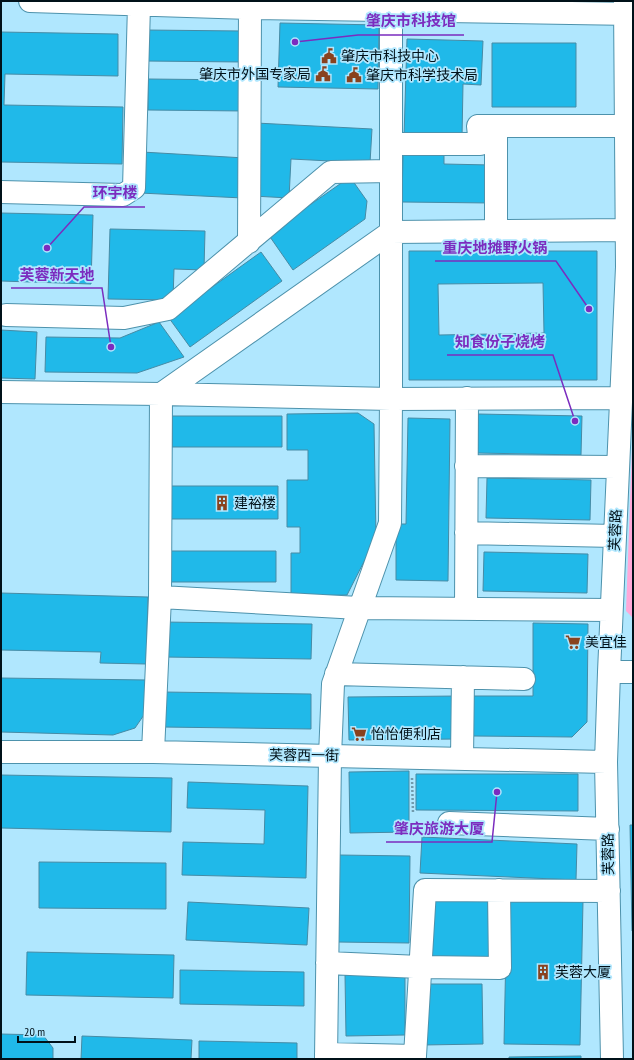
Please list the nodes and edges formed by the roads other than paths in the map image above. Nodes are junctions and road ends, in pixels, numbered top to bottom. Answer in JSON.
{"nodes":[{"id":1,"x":30,"y":1,"type":"edge"},
{"id":2,"x":147,"y":4,"type":"edge"},
{"id":3,"x":250,"y":8,"type":"junction"},
{"id":4,"x":627,"y":9,"type":"edge"},
{"id":5,"x":391,"y":11,"type":"junction"},
{"id":6,"x":496,"y":126,"type":"junction"},
{"id":7,"x":626,"y":126,"type":"junction"},
{"id":8,"x":391,"y":144,"type":"junction"},
{"id":9,"x":390,"y":171,"type":"junction"},
{"id":10,"x":1,"y":192,"type":"edge"},
{"id":11,"x":627,"y":230,"type":"junction"},
{"id":12,"x":496,"y":231,"type":"junction"},
{"id":13,"x":390,"y":232,"type":"junction"},
{"id":14,"x":249,"y":242,"type":"junction"},
{"id":15,"x":6,"y":315,"type":"dead end"},
{"id":16,"x":1,"y":392,"type":"edge"},
{"id":17,"x":161,"y":394,"type":"junction"},
{"id":18,"x":467,"y":398,"type":"junction"},
{"id":19,"x":621,"y":398,"type":"junction"},
{"id":20,"x":391,"y":399,"type":"junction"},
{"id":21,"x":466,"y":466,"type":"junction"},
{"id":22,"x":618,"y":466,"type":"junction"},
{"id":23,"x":466,"y":533,"type":"junction"},
{"id":24,"x":615,"y":536,"type":"junction"},
{"id":25,"x":160,"y":597,"type":"junction"},
{"id":26,"x":360,"y":608,"type":"junction"},
{"id":27,"x":466,"y":609,"type":"junction"},
{"id":28,"x":611,"y":610,"type":"junction"},
{"id":29,"x":608,"y":672,"type":"junction"},
{"id":30,"x":633,"y":672,"type":"edge"},
{"id":31,"x":336,"y":674,"type":"junction"},
{"id":32,"x":463,"y":677,"type":"junction"},
{"id":33,"x":524,"y":679,"type":"dead end"},
{"id":34,"x":1,"y":752,"type":"edge"},
{"id":35,"x":153,"y":752,"type":"junction"},
{"id":36,"x":330,"y":756,"type":"junction"},
{"id":37,"x":462,"y":759,"type":"junction"},
{"id":38,"x":606,"y":762,"type":"junction"},
{"id":39,"x":449,"y":823,"type":"dead end"},
{"id":40,"x":608,"y":829,"type":"junction"},
{"id":41,"x":499,"y":890,"type":"junction"},
{"id":42,"x":609,"y":891,"type":"junction"},
{"id":43,"x":327,"y":963,"type":"junction"},
{"id":44,"x":420,"y":967,"type":"junction"},
{"id":45,"x":326,"y":1057,"type":"edge"},
{"id":46,"x":612,"y":1059,"type":"edge"}],
"edges":[{"from":1,"to":2,"type":"street"},
{"from":2,"to":3,"type":"street"},
{"from":2,"to":10,"type":"street"},
{"from":3,"to":5,"type":"street"},
{"from":3,"to":14,"type":"street"},
{"from":4,"to":5,"type":"street"},
{"from":4,"to":7,"type":"street","name":"芙蓉路"},
{"from":5,"to":8,"type":"street"},
{"from":6,"to":7,"type":"street"},
{"from":6,"to":8,"type":"street"},
{"from":6,"to":12,"type":"street"},
{"from":7,"to":11,"type":"street","name":"芙蓉路"},
{"from":8,"to":9,"type":"street"},
{"from":9,"to":13,"type":"street"},
{"from":9,"to":14,"type":"street"},
{"from":11,"to":12,"type":"street"},
{"from":11,"to":19,"type":"street","name":"芙蓉路"},
{"from":12,"to":13,"type":"street"},
{"from":13,"to":17,"type":"street"},
{"from":13,"to":20,"type":"street"},
{"from":14,"to":15,"type":"street"},
{"from":16,"to":17,"type":"street"},
{"from":17,"to":20,"type":"street"},
{"from":17,"to":25,"type":"street"},
{"from":18,"to":19,"type":"street"},
{"from":18,"to":20,"type":"street"},
{"from":18,"to":21,"type":"street"},
{"from":19,"to":22,"type":"street","name":"芙蓉路"},
{"from":20,"to":26,"type":"street"},
{"from":21,"to":22,"type":"street"},
{"from":21,"to":23,"type":"street"},
{"from":22,"to":24,"type":"street","name":"芙蓉路"},
{"from":23,"to":24,"type":"street"},
{"from":23,"to":27,"type":"street"},
{"from":24,"to":28,"type":"street","name":"芙蓉路"},
{"from":25,"to":26,"type":"street"},
{"from":25,"to":35,"type":"street"},
{"from":26,"to":27,"type":"street"},
{"from":26,"to":31,"type":"street"},
{"from":27,"to":28,"type":"street"},
{"from":28,"to":29,"type":"street","name":"芙蓉路"},
{"from":29,"to":30,"type":"street"},
{"from":29,"to":38,"type":"street","name":"芙蓉路"},
{"from":31,"to":32,"type":"street"},
{"from":31,"to":36,"type":"street"},
{"from":32,"to":33,"type":"street"},
{"from":32,"to":37,"type":"street"},
{"from":34,"to":35,"type":"street","name":"芙蓉西一街"},
{"from":35,"to":36,"type":"street","name":"芙蓉西一街"},
{"from":36,"to":37,"type":"street","name":"芙蓉西一街"},
{"from":36,"to":43,"type":"street"},
{"from":37,"to":38,"type":"street","name":"芙蓉西一街"},
{"from":38,"to":40,"type":"street","name":"芙蓉路"},
{"from":39,"to":40,"type":"street"},
{"from":40,"to":42,"type":"street","name":"芙蓉路"},
{"from":41,"to":42,"type":"street"},
{"from":41,"to":44,"type":"street"},
{"from":41,"to":44,"type":"street"},
{"from":42,"to":46,"type":"street","name":"芙蓉路"},
{"from":43,"to":44,"type":"street"},
{"from":43,"to":45,"type":"street"},
{"from":44,"to":45,"type":"street"}]}
